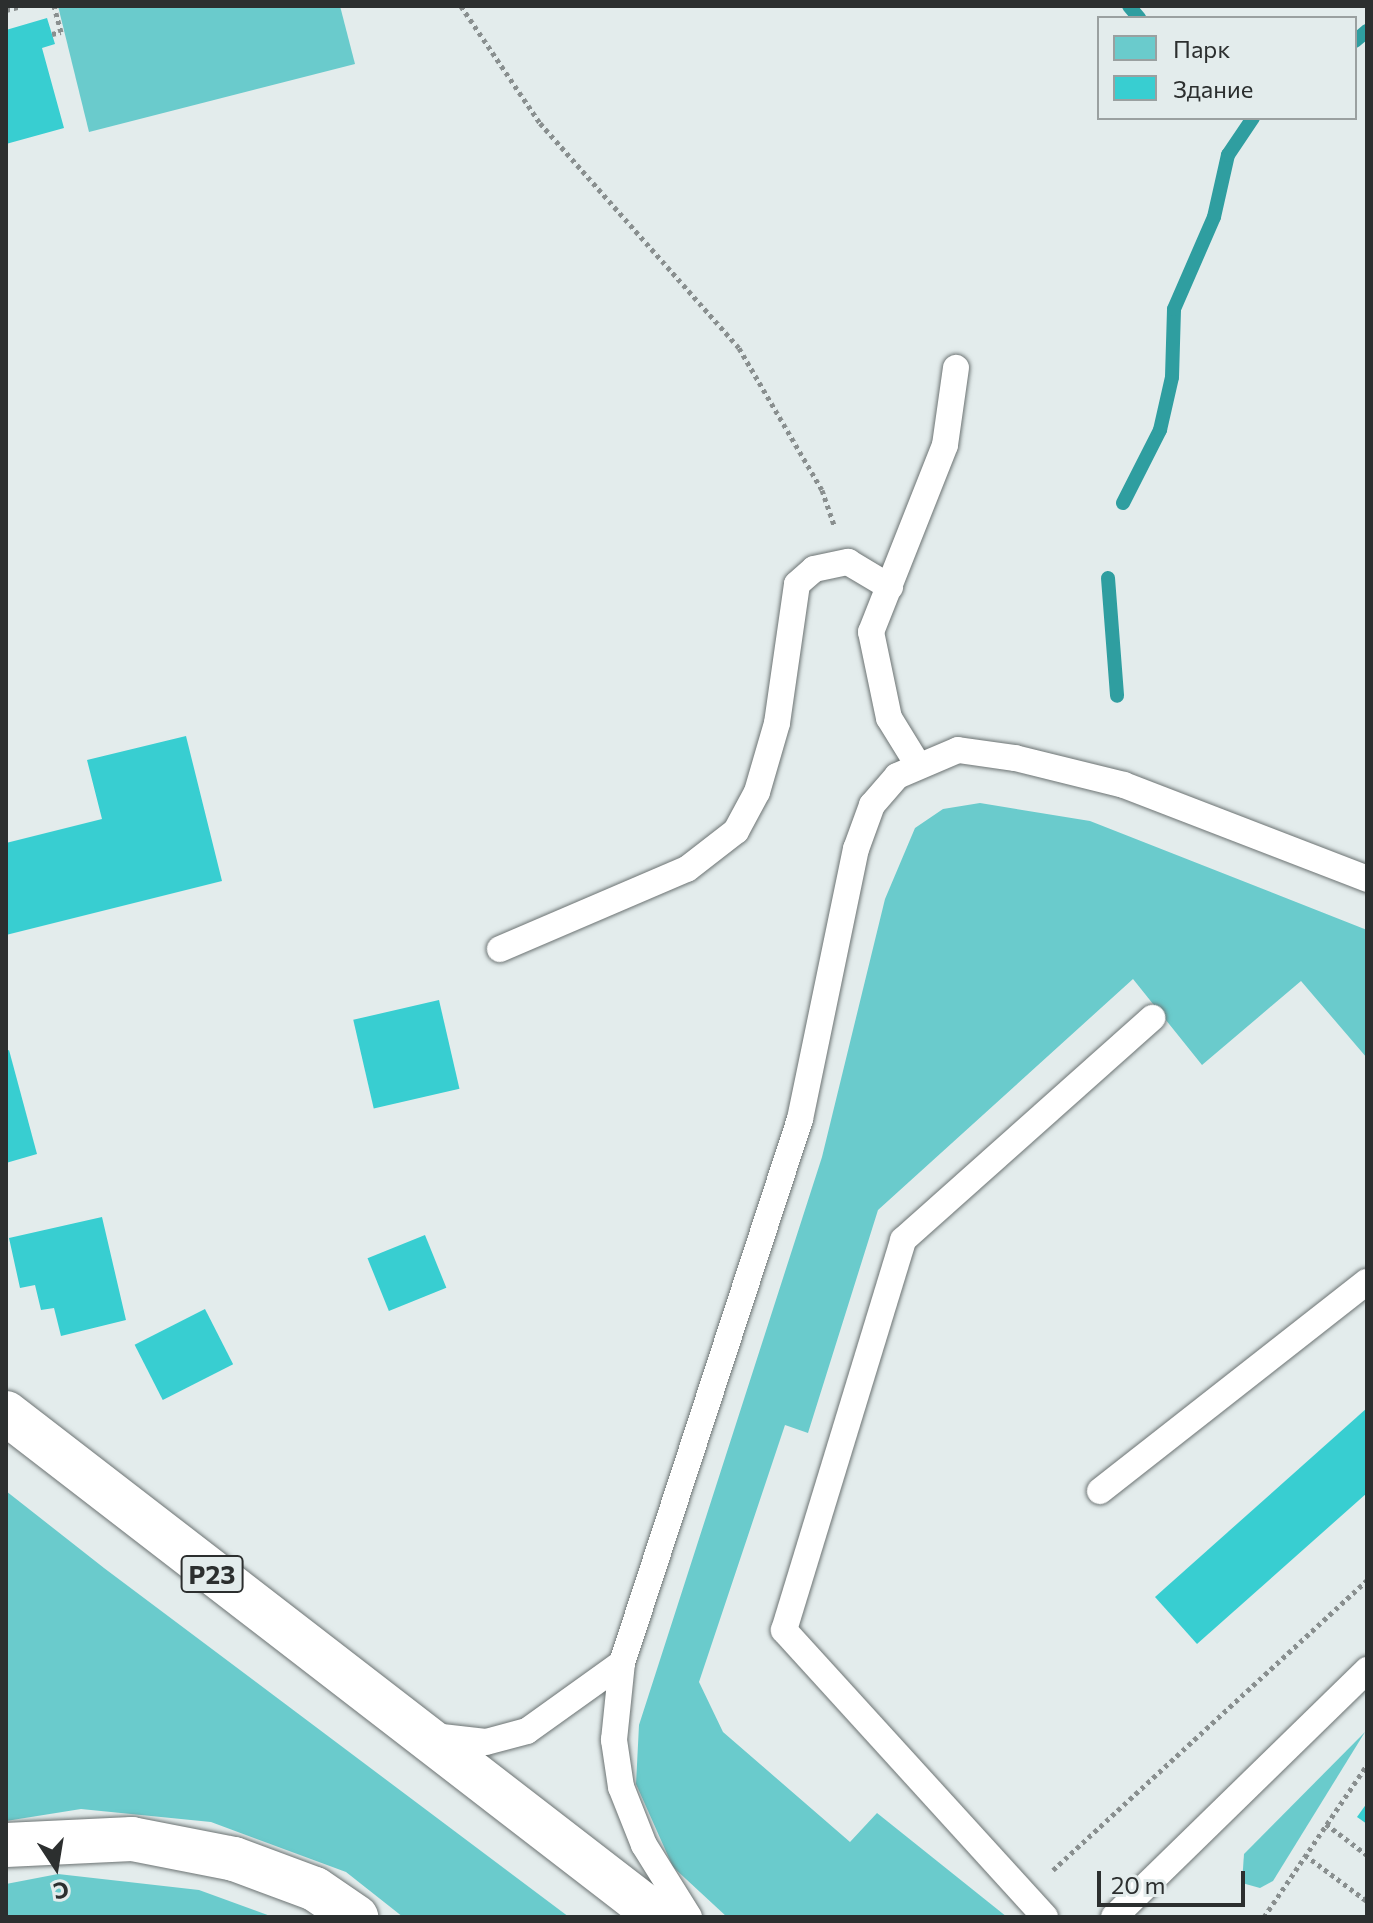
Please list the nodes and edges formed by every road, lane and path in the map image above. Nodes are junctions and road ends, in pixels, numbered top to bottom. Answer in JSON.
{"nodes":[{"id":1,"x":22,"y":6,"type":"edge"},
{"id":2,"x":54,"y":6,"type":"edge"},
{"id":3,"x":461,"y":6,"type":"edge"},
{"id":4,"x":6,"y":10,"type":"edge"},
{"id":5,"x":52,"y":34,"type":"dead end"},
{"id":6,"x":956,"y":368,"type":"dead end"},
{"id":7,"x":848,"y":562,"type":"junction"},
{"id":8,"x":890,"y":587,"type":"junction"},
{"id":9,"x":918,"y":765,"type":"junction"},
{"id":10,"x":1367,"y":879,"type":"edge"},
{"id":11,"x":500,"y":949,"type":"dead end"},
{"id":12,"x":1152,"y":1018,"type":"dead end"},
{"id":13,"x":1367,"y":1282,"type":"edge"},
{"id":14,"x":6,"y":1413,"type":"edge"},
{"id":15,"x":1100,"y":1491,"type":"dead end"},
{"id":16,"x":1367,"y":1580,"type":"edge"},
{"id":17,"x":622,"y":1663,"type":"junction"},
{"id":18,"x":1367,"y":1670,"type":"edge"},
{"id":19,"x":418,"y":1734,"type":"junction"},
{"id":20,"x":1367,"y":1765,"type":"edge"},
{"id":21,"x":1326,"y":1824,"type":"junction"},
{"id":22,"x":6,"y":1845,"type":"edge"},
{"id":23,"x":1305,"y":1855,"type":"junction"},
{"id":24,"x":1367,"y":1855,"type":"edge"},
{"id":25,"x":1025,"y":1896,"type":"junction"},
{"id":26,"x":1367,"y":1901,"type":"edge"},
{"id":27,"x":356,"y":1917,"type":"edge"},
{"id":28,"x":659,"y":1917,"type":"edge"},
{"id":29,"x":689,"y":1917,"type":"edge"},
{"id":30,"x":1045,"y":1917,"type":"edge"},
{"id":31,"x":1114,"y":1917,"type":"edge"},
{"id":32,"x":1264,"y":1917,"type":"edge"}],
"edges":[{"from":1,"to":4,"type":"path"},
{"from":2,"to":5,"type":"path"},
{"from":3,"to":7,"type":"path"},
{"from":6,"to":8,"type":"lane"},
{"from":7,"to":8,"type":"lane"},
{"from":7,"to":11,"type":"lane"},
{"from":8,"to":9,"type":"lane"},
{"from":9,"to":10,"type":"lane"},
{"from":9,"to":17,"type":"lane"},
{"from":12,"to":25,"type":"lane"},
{"from":13,"to":15,"type":"lane"},
{"from":14,"to":19,"type":"highway","number":"Р23"},
{"from":16,"to":25,"type":"path"},
{"from":17,"to":19,"type":"lane"},
{"from":17,"to":29,"type":"lane"},
{"from":18,"to":31,"type":"lane"},
{"from":19,"to":28,"type":"highway","number":"Р23"},
{"from":20,"to":21,"type":"path"},
{"from":21,"to":23,"type":"path"},
{"from":21,"to":24,"type":"path"},
{"from":22,"to":27,"type":"highway"},
{"from":23,"to":26,"type":"path"},
{"from":23,"to":32,"type":"path"},
{"from":25,"to":30,"type":"lane"}]}
